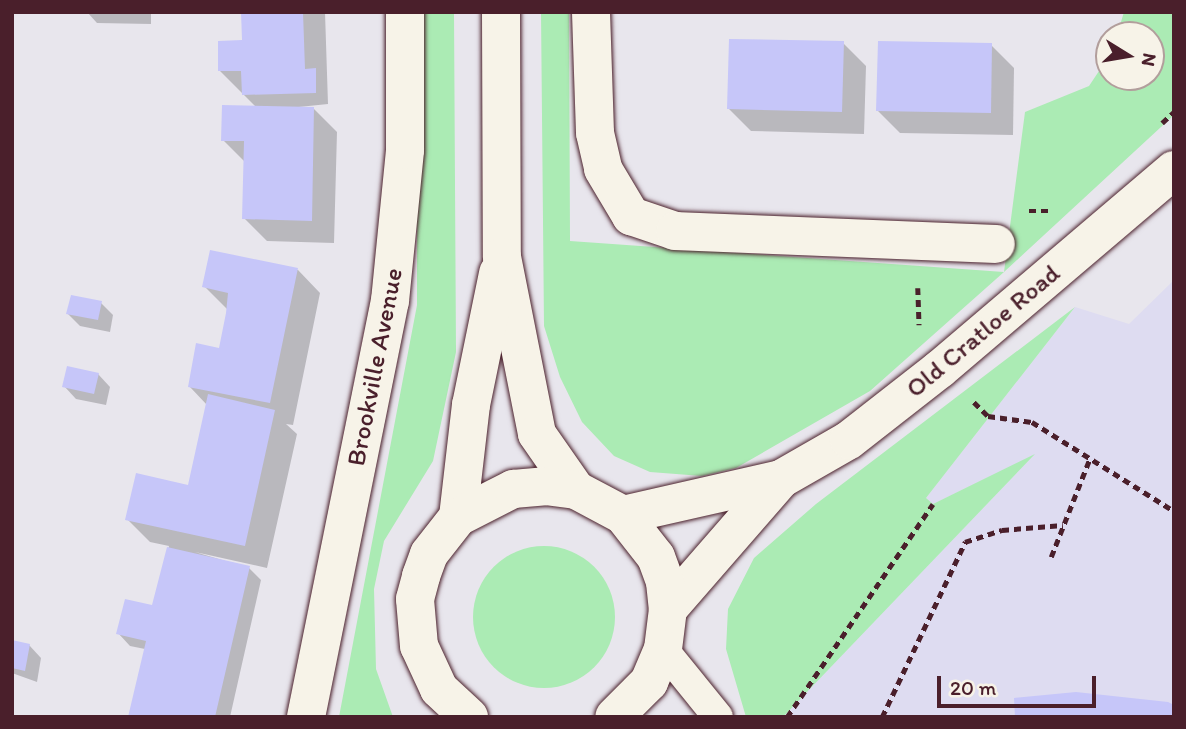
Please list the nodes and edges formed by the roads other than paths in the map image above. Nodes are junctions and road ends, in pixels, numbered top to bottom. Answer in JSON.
{"nodes":[{"id":1,"x":405,"y":12,"type":"edge"},
{"id":2,"x":501,"y":12,"type":"edge"},
{"id":3,"x":592,"y":12,"type":"edge"},
{"id":4,"x":1174,"y":170,"type":"edge"},
{"id":5,"x":996,"y":244,"type":"dead end"},
{"id":6,"x":502,"y":257,"type":"junction"},
{"id":7,"x":781,"y":480,"type":"junction"},
{"id":8,"x":576,"y":490,"type":"junction"},
{"id":9,"x":622,"y":515,"type":"junction"},
{"id":10,"x":458,"y":517,"type":"junction"},
{"id":11,"x":668,"y":609,"type":"junction"},
{"id":12,"x":663,"y":649,"type":"junction"},
{"id":13,"x":438,"y":703,"type":"edge"},
{"id":14,"x":306,"y":717,"type":"edge"},
{"id":15,"x":469,"y":717,"type":"edge"},
{"id":16,"x":614,"y":717,"type":"edge"},
{"id":17,"x":718,"y":717,"type":"edge"}],
"edges":[{"from":1,"to":14,"type":"street","name":"Brookville Avenue"},
{"from":2,"to":6,"type":"street"},
{"from":3,"to":5,"type":"street"},
{"from":4,"to":7,"type":"street","name":"Old Cratloe Road"},
{"from":6,"to":8,"type":"street"},
{"from":6,"to":10,"type":"street"},
{"from":7,"to":9,"type":"street","name":"Old Cratloe Road"},
{"from":7,"to":11,"type":"street","name":"Old Cratloe Road"},
{"from":8,"to":9,"type":"street"},
{"from":8,"to":10,"type":"street"},
{"from":9,"to":11,"type":"street"},
{"from":10,"to":13,"type":"street"},
{"from":11,"to":12,"type":"street"},
{"from":12,"to":16,"type":"street"},
{"from":12,"to":17,"type":"lane"},
{"from":13,"to":15,"type":"street"}]}
